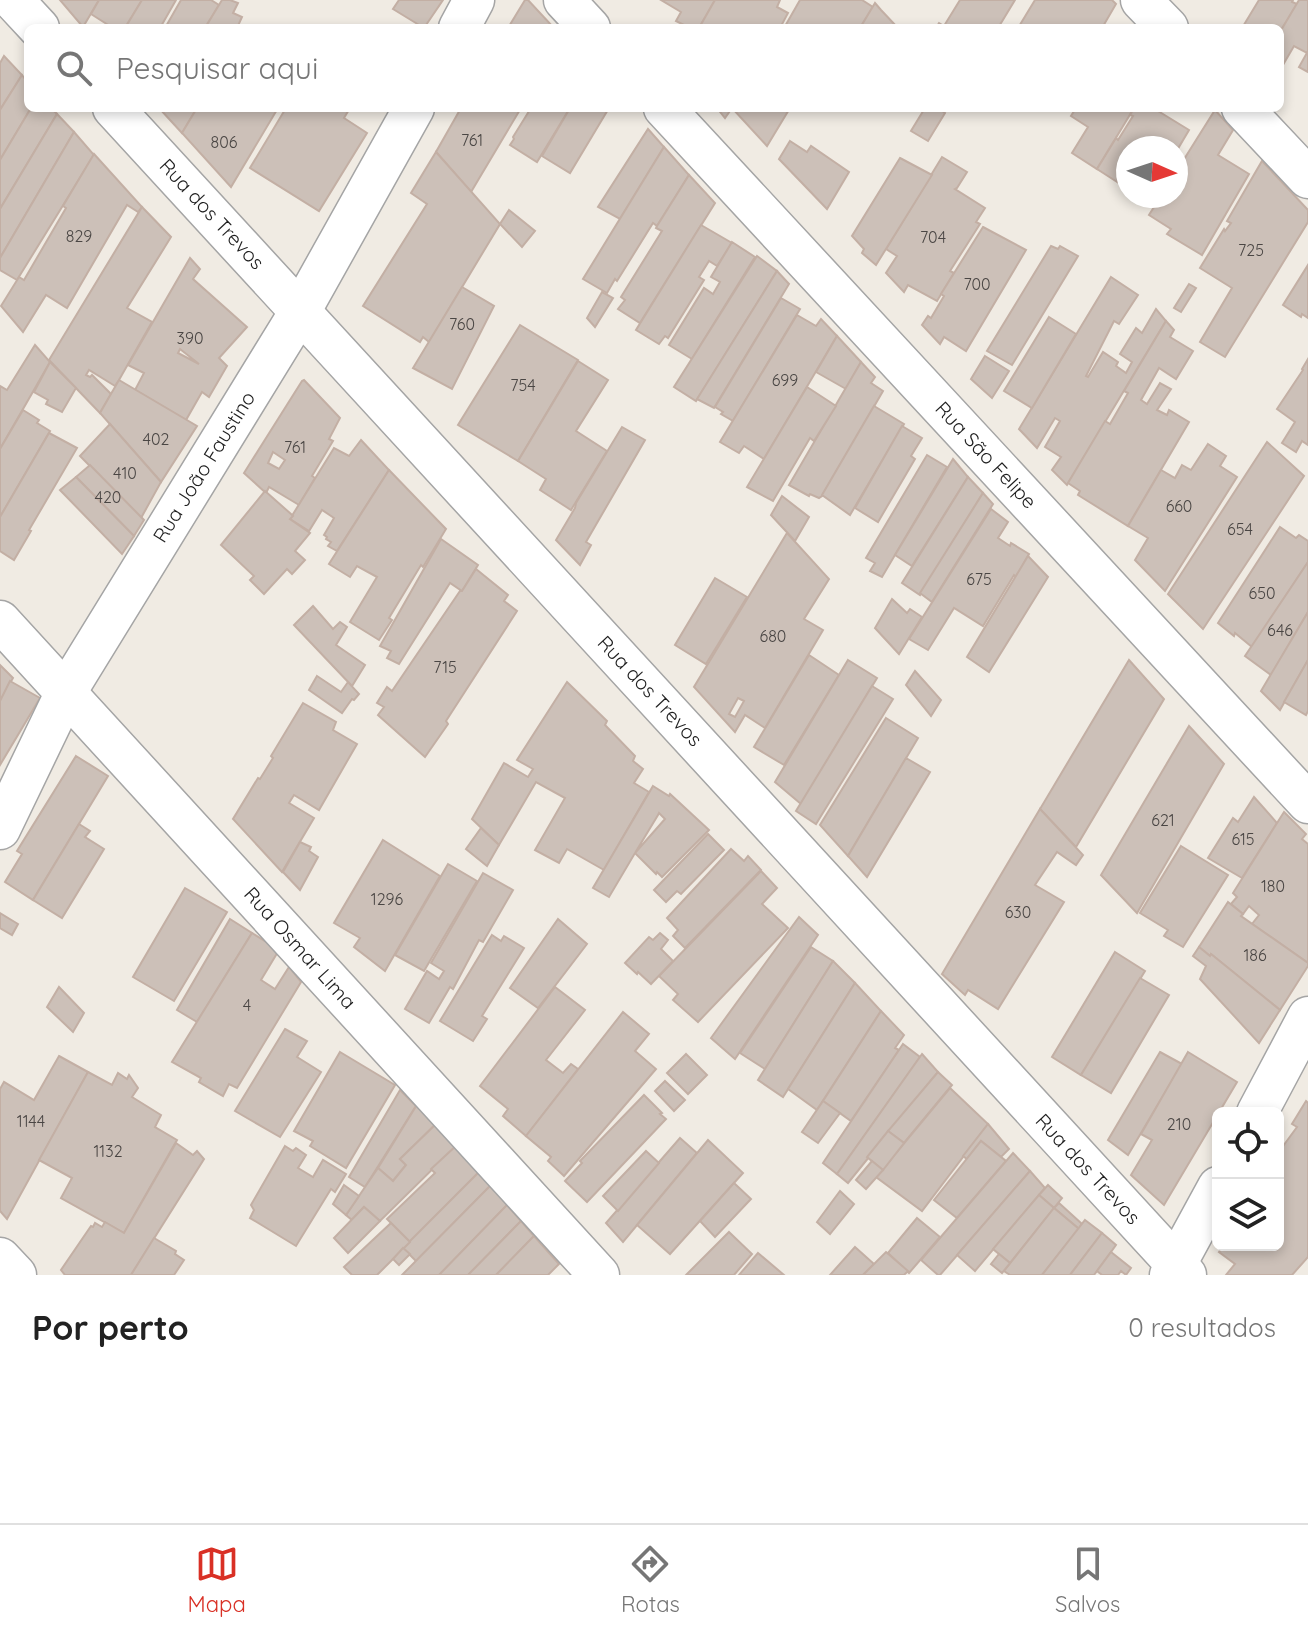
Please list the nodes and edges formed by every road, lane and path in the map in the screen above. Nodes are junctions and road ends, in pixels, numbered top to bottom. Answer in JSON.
{"nodes":[{"id":1,"x":13,"y":0,"type":"edge"},
{"id":2,"x":474,"y":0,"type":"edge"},
{"id":3,"x":564,"y":0,"type":"edge"},
{"id":4,"x":1141,"y":0,"type":"edge"},
{"id":5,"x":35,"y":24,"type":"edge"},
{"id":6,"x":461,"y":24,"type":"edge"},
{"id":7,"x":586,"y":24,"type":"edge"},
{"id":8,"x":1164,"y":24,"type":"edge"},
{"id":9,"x":117,"y":112,"type":"edge"},
{"id":10,"x":412,"y":112,"type":"edge"},
{"id":11,"x":668,"y":112,"type":"edge"},
{"id":12,"x":1246,"y":112,"type":"edge"},
{"id":13,"x":1308,"y":178,"type":"edge"},
{"id":14,"x":301,"y":310,"type":"junction"},
{"id":15,"x":0,"y":621,"type":"edge"},
{"id":16,"x":66,"y":692,"type":"junction"},
{"id":17,"x":1308,"y":803,"type":"edge"},
{"id":18,"x":0,"y":829,"type":"edge"},
{"id":19,"x":1308,"y":1017,"type":"edge"},
{"id":20,"x":1260,"y":1107,"type":"edge"},
{"id":21,"x":1212,"y":1200,"type":"edge"},
{"id":22,"x":0,"y":1258,"type":"edge"},
{"id":23,"x":1178,"y":1272,"type":"edge"},
{"id":24,"x":16,"y":1275,"type":"edge"},
{"id":25,"x":599,"y":1275,"type":"edge"}],
"edges":[{"from":1,"to":5,"type":"street"},
{"from":2,"to":6,"type":"street"},
{"from":3,"to":7,"type":"street"},
{"from":4,"to":8,"type":"street"},
{"from":9,"to":14,"type":"street","name":"Rua dos Trevos"},
{"from":10,"to":14,"type":"street","name":"Rua João Faustino"},
{"from":11,"to":17,"type":"street","name":"Rua São Felipe"},
{"from":12,"to":13,"type":"street"},
{"from":14,"to":16,"type":"street","name":"Rua João Faustino"},
{"from":14,"to":23,"type":"street","name":"Rua dos Trevos"},
{"from":15,"to":16,"type":"street","name":"Rua Osmar Lima"},
{"from":16,"to":18,"type":"street","name":"Rua João Faustino"},
{"from":16,"to":25,"type":"street","name":"Rua Osmar Lima"},
{"from":19,"to":20,"type":"street"},
{"from":21,"to":23,"type":"street"},
{"from":22,"to":24,"type":"street"}]}
